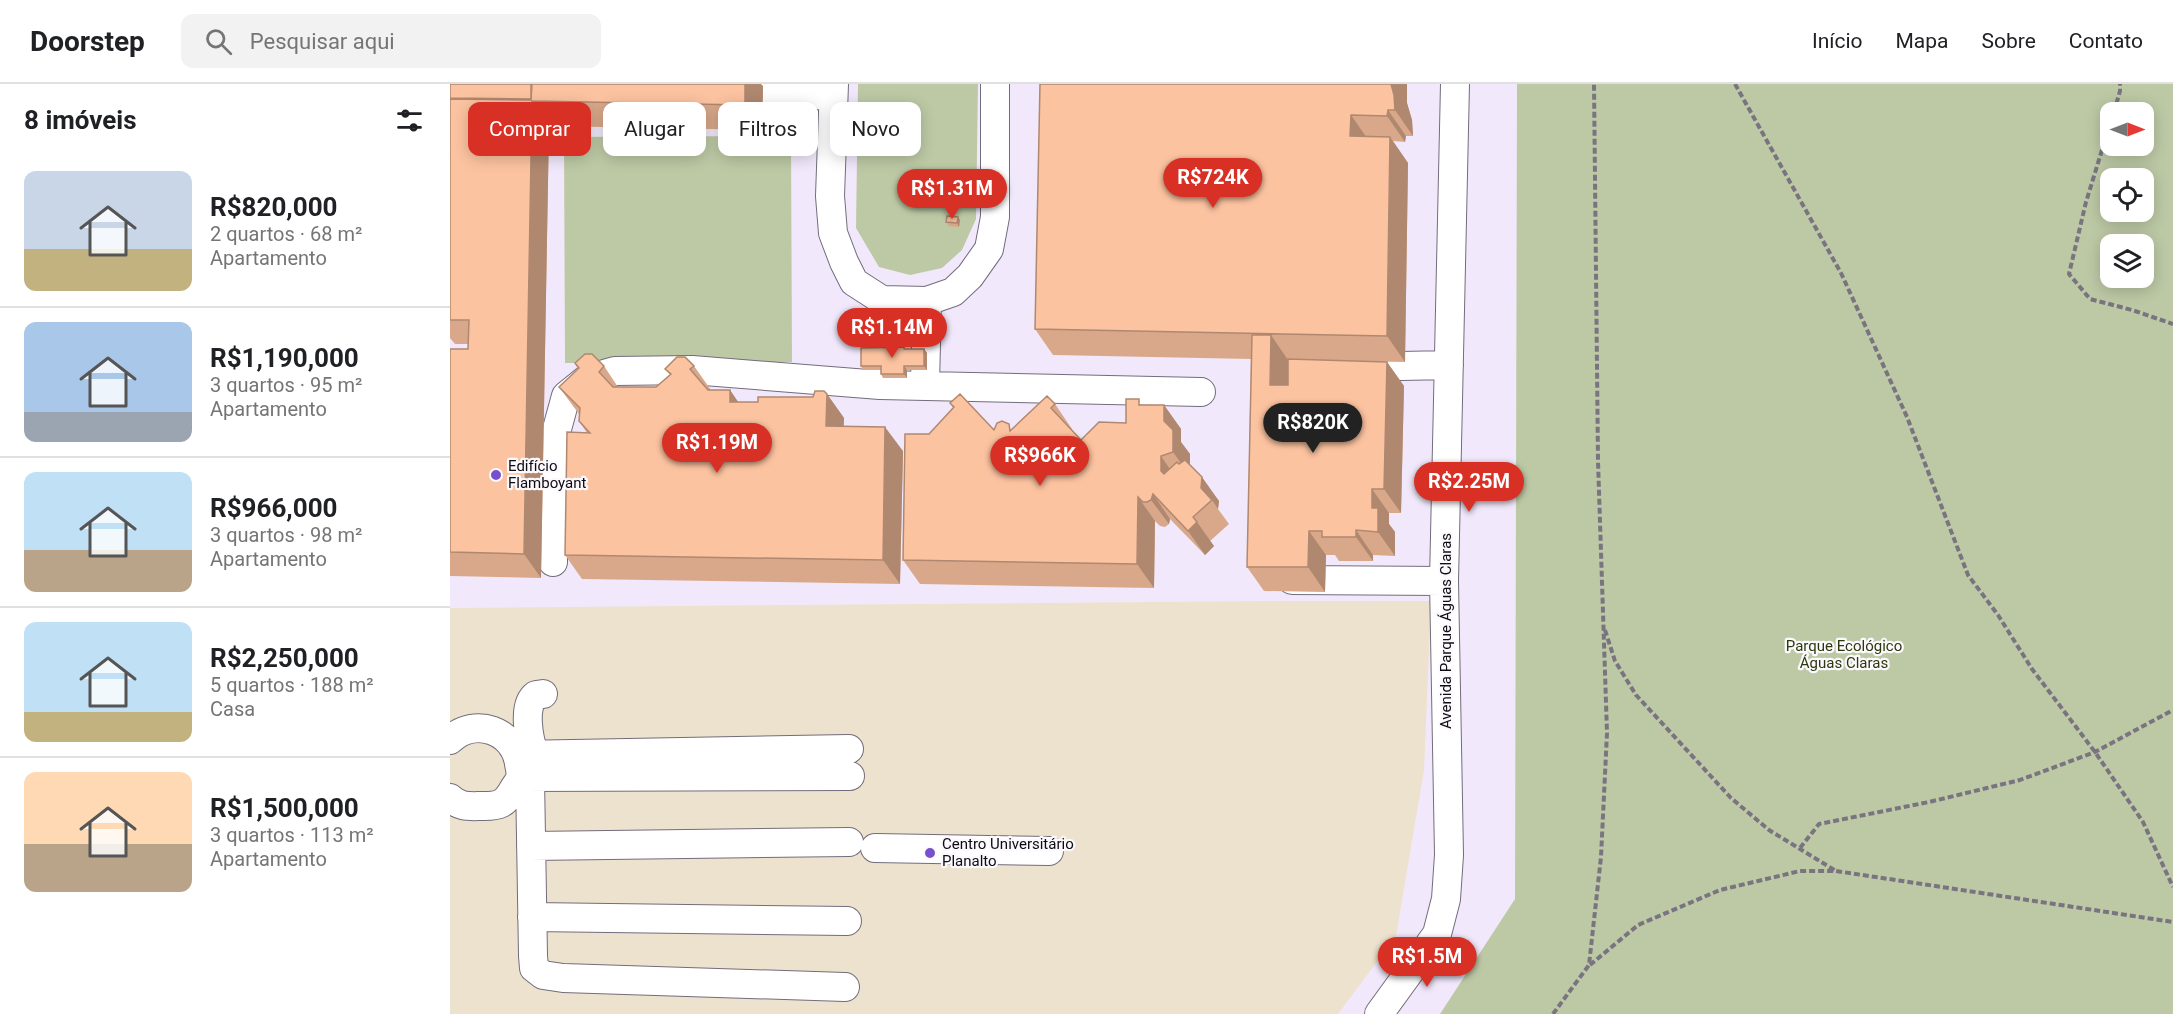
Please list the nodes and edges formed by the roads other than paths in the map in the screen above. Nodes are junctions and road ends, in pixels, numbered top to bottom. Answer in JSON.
{"nodes":[{"id":1,"x":995,"y":84,"type":"edge"},
{"id":2,"x":1455,"y":84,"type":"edge"},
{"id":3,"x":834,"y":89,"type":"edge"},
{"id":4,"x":704,"y":96,"type":"edge"},
{"id":5,"x":882,"y":300,"type":"junction"},
{"id":6,"x":927,"y":300,"type":"junction"},
{"id":7,"x":1449,"y":365,"type":"junction"},
{"id":8,"x":1323,"y":367,"type":"edge"},
{"id":9,"x":880,"y":385,"type":"junction"},
{"id":10,"x":925,"y":385,"type":"junction"},
{"id":11,"x":1201,"y":392,"type":"dead end"},
{"id":12,"x":1284,"y":550,"type":"edge"},
{"id":13,"x":553,"y":562,"type":"dead end"},
{"id":14,"x":1444,"y":581,"type":"junction"},
{"id":15,"x":543,"y":694,"type":"dead end"},
{"id":16,"x":450,"y":740,"type":"edge"},
{"id":17,"x":850,"y":762,"type":"dead end"},
{"id":18,"x":526,"y":766,"type":"junction"},
{"id":19,"x":450,"y":798,"type":"edge"},
{"id":20,"x":531,"y":846,"type":"junction"},
{"id":21,"x":1049,"y":851,"type":"dead end"},
{"id":22,"x":532,"y":917,"type":"junction"},
{"id":23,"x":847,"y":921,"type":"dead end"},
{"id":24,"x":844,"y":987,"type":"dead end"},
{"id":25,"x":1378,"y":1014,"type":"edge"}],
"edges":[{"from":1,"to":6,"type":"street"},
{"from":2,"to":7,"type":"street","name":"Avenida Parque Águas Claras"},
{"from":3,"to":4,"type":"street"},
{"from":3,"to":5,"type":"street"},
{"from":5,"to":6,"type":"street"},
{"from":5,"to":9,"type":"street"},
{"from":6,"to":10,"type":"street"},
{"from":7,"to":8,"type":"street"},
{"from":7,"to":14,"type":"street","name":"Avenida Parque Águas Claras"},
{"from":9,"to":10,"type":"street"},
{"from":9,"to":13,"type":"street"},
{"from":10,"to":11,"type":"street"},
{"from":12,"to":14,"type":"street"},
{"from":14,"to":25,"type":"street","name":"Avenida Parque Águas Claras"},
{"from":15,"to":18,"type":"street"},
{"from":16,"to":18,"type":"street"},
{"from":17,"to":18,"type":"street"},
{"from":18,"to":19,"type":"street"},
{"from":18,"to":20,"type":"street"},
{"from":20,"to":21,"type":"street"},
{"from":20,"to":22,"type":"street"},
{"from":22,"to":23,"type":"street"},
{"from":22,"to":24,"type":"street"}]}
